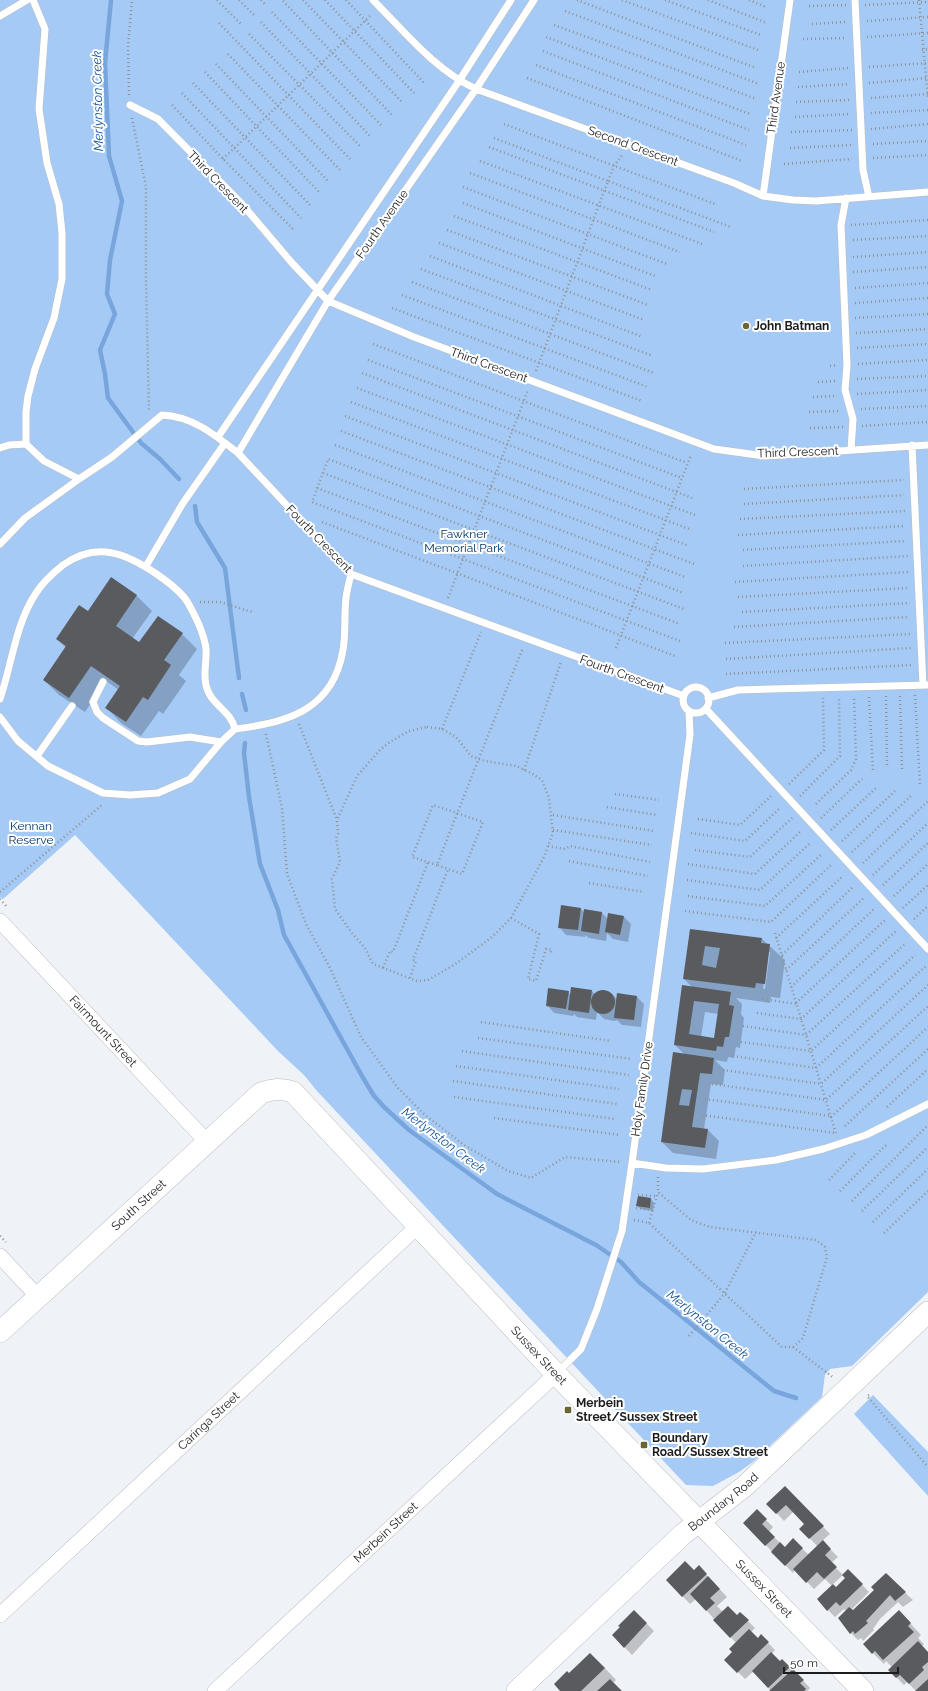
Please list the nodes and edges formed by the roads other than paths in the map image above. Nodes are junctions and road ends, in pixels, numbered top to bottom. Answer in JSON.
{"nodes":[{"id":1,"x":27,"y":0,"type":"edge"},
{"id":2,"x":32,"y":0,"type":"edge"},
{"id":3,"x":373,"y":0,"type":"edge"},
{"id":4,"x":511,"y":0,"type":"edge"},
{"id":5,"x":534,"y":0,"type":"edge"},
{"id":6,"x":790,"y":0,"type":"edge"},
{"id":7,"x":855,"y":3,"type":"edge"},
{"id":8,"x":0,"y":16,"type":"edge"},
{"id":9,"x":459,"y":81,"type":"junction"},
{"id":10,"x":476,"y":89,"type":"junction"},
{"id":11,"x":130,"y":105,"type":"road end"},
{"id":12,"x":928,"y":192,"type":"edge"},
{"id":13,"x":763,"y":196,"type":"junction"},
{"id":14,"x":869,"y":197,"type":"junction"},
{"id":15,"x":846,"y":198,"type":"junction"},
{"id":16,"x":317,"y":291,"type":"junction"},
{"id":17,"x":328,"y":301,"type":"junction"},
{"id":18,"x":218,"y":437,"type":"junction"},
{"id":19,"x":225,"y":443,"type":"junction"},
{"id":20,"x":26,"y":444,"type":"junction"},
{"id":21,"x":928,"y":445,"type":"edge"},
{"id":22,"x":912,"y":446,"type":"junction"},
{"id":23,"x":0,"y":448,"type":"edge"},
{"id":24,"x":851,"y":450,"type":"junction"},
{"id":25,"x":238,"y":453,"type":"junction"},
{"id":26,"x":79,"y":480,"type":"junction"},
{"id":27,"x":0,"y":544,"type":"edge"},
{"id":28,"x":146,"y":566,"type":"junction"},
{"id":29,"x":351,"y":574,"type":"junction"},
{"id":30,"x":103,"y":682,"type":"dead end"},
{"id":31,"x":925,"y":685,"type":"edge"},
{"id":32,"x":684,"y":696,"type":"junction"},
{"id":33,"x":708,"y":698,"type":"junction"},
{"id":34,"x":0,"y":699,"type":"edge"},
{"id":35,"x":72,"y":706,"type":"dead end"},
{"id":36,"x":706,"y":709,"type":"junction"},
{"id":37,"x":689,"y":711,"type":"junction"},
{"id":38,"x":0,"y":717,"type":"edge"},
{"id":39,"x":235,"y":729,"type":"junction"},
{"id":40,"x":221,"y":742,"type":"junction"},
{"id":41,"x":38,"y":756,"type":"junction"},
{"id":42,"x":0,"y":921,"type":"edge"},
{"id":43,"x":928,"y":949,"type":"edge"},
{"id":44,"x":283,"y":1089,"type":"joint"},
{"id":45,"x":928,"y":1104,"type":"edge"},
{"id":46,"x":207,"y":1142,"type":"junction"},
{"id":47,"x":632,"y":1163,"type":"junction"},
{"id":48,"x":418,"y":1226,"type":"junction"},
{"id":49,"x":0,"y":1256,"type":"edge"},
{"id":50,"x":38,"y":1297,"type":"junction"},
{"id":51,"x":928,"y":1312,"type":"edge"},
{"id":52,"x":0,"y":1332,"type":"edge"},
{"id":53,"x":556,"y":1374,"type":"junction"},
{"id":54,"x":700,"y":1521,"type":"junction"},
{"id":55,"x":0,"y":1615,"type":"edge"},
{"id":56,"x":215,"y":1691,"type":"edge"},
{"id":57,"x":517,"y":1691,"type":"edge"},
{"id":58,"x":863,"y":1691,"type":"edge"}],
"edges":[{"from":1,"to":8,"type":"lane"},
{"from":2,"to":20,"type":"lane"},
{"from":3,"to":9,"type":"lane","name":"Second Crescent"},
{"from":4,"to":9,"type":"lane","name":"Fourth Avenue"},
{"from":5,"to":10,"type":"lane","name":"Fourth Avenue"},
{"from":6,"to":13,"type":"lane","name":"Third Avenue"},
{"from":7,"to":14,"type":"lane"},
{"from":9,"to":10,"type":"lane","name":"Second Crescent"},
{"from":9,"to":16,"type":"lane","name":"Fourth Avenue"},
{"from":10,"to":13,"type":"lane","name":"Second Crescent"},
{"from":10,"to":17,"type":"lane","name":"Fourth Avenue"},
{"from":11,"to":16,"type":"lane","name":"Third Crescent"},
{"from":12,"to":14,"type":"lane","name":"Second Crescent"},
{"from":13,"to":15,"type":"lane","name":"Second Crescent"},
{"from":14,"to":15,"type":"lane","name":"Second Crescent"},
{"from":15,"to":24,"type":"lane"},
{"from":16,"to":17,"type":"lane","name":"Third Crescent"},
{"from":16,"to":18,"type":"lane","name":"Fourth Avenue"},
{"from":17,"to":24,"type":"lane","name":"Third Crescent"},
{"from":17,"to":25,"type":"lane","name":"Fourth Avenue"},
{"from":18,"to":19,"type":"lane","name":"Fourth Crescent"},
{"from":18,"to":26,"type":"lane","name":"Fourth Crescent"},
{"from":19,"to":25,"type":"lane","name":"Fourth Crescent"},
{"from":19,"to":28,"type":"lane"},
{"from":20,"to":23,"type":"lane"},
{"from":20,"to":26,"type":"lane"},
{"from":21,"to":22,"type":"lane","name":"Third Crescent"},
{"from":22,"to":24,"type":"lane","name":"Third Crescent"},
{"from":22,"to":31,"type":"lane"},
{"from":25,"to":29,"type":"lane","name":"Fourth Crescent"},
{"from":26,"to":27,"type":"lane","name":"Fourth Crescent"},
{"from":28,"to":34,"type":"lane"},
{"from":28,"to":39,"type":"lane"},
{"from":29,"to":32,"type":"lane","name":"Fourth Crescent"},
{"from":29,"to":39,"type":"lane"},
{"from":30,"to":40,"type":"lane"},
{"from":31,"to":33,"type":"lane"},
{"from":32,"to":33,"type":"lane"},
{"from":32,"to":37,"type":"lane"},
{"from":33,"to":36,"type":"lane"},
{"from":35,"to":41,"type":"lane"},
{"from":36,"to":37,"type":"lane"},
{"from":36,"to":43,"type":"lane"},
{"from":37,"to":47,"type":"lane","name":"Holy Family Drive"},
{"from":38,"to":41,"type":"lane"},
{"from":39,"to":40,"type":"lane"},
{"from":40,"to":41,"type":"lane"},
{"from":42,"to":46,"type":"street","name":"Fairmount Street"},
{"from":44,"to":46,"type":"street","name":"South Street"},
{"from":44,"to":48,"type":"street","name":"Sussex Street"},
{"from":45,"to":47,"type":"lane"},
{"from":46,"to":50,"type":"street","name":"South Street"},
{"from":47,"to":53,"type":"lane","name":"Holy Family Drive"},
{"from":48,"to":53,"type":"street","name":"Sussex Street"},
{"from":48,"to":55,"type":"street","name":"Caringa Street"},
{"from":49,"to":50,"type":"street"},
{"from":50,"to":52,"type":"street","name":"South Street"},
{"from":51,"to":54,"type":"street","name":"Boundary Road"},
{"from":53,"to":54,"type":"street","name":"Sussex Street"},
{"from":53,"to":56,"type":"street","name":"Merbein Street"},
{"from":54,"to":57,"type":"street","name":"Boundary Road"},
{"from":54,"to":58,"type":"street","name":"Sussex Street"}]}
